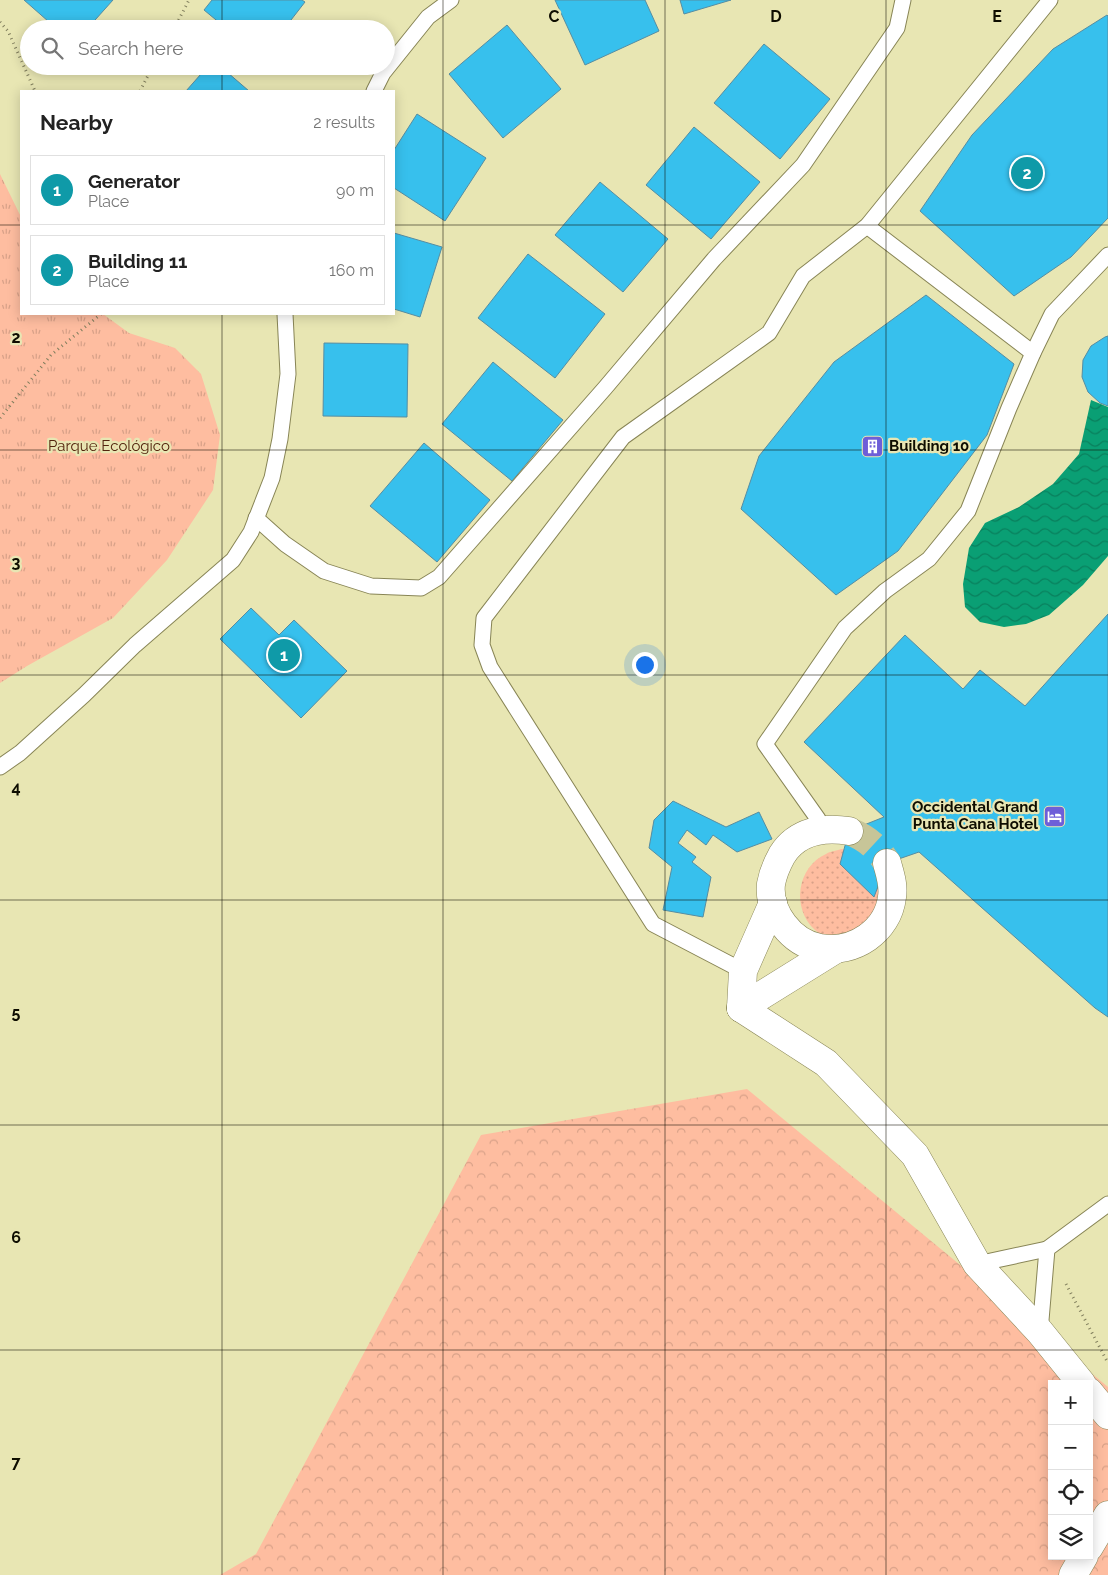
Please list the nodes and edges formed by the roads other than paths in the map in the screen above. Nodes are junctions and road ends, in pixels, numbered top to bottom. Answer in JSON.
{"nodes":[{"id":1,"x":451,"y":0,"type":"edge"},
{"id":2,"x":903,"y":0,"type":"edge"},
{"id":3,"x":1050,"y":0,"type":"edge"},
{"id":4,"x":395,"y":58,"type":"edge"},
{"id":5,"x":382,"y":75,"type":"edge"},
{"id":6,"x":374,"y":90,"type":"edge"},
{"id":7,"x":867,"y":226,"type":"junction"},
{"id":8,"x":1108,"y":255,"type":"edge"},
{"id":9,"x":285,"y":315,"type":"edge"},
{"id":10,"x":1033,"y":353,"type":"junction"},
{"id":11,"x":256,"y":518,"type":"junction"},
{"id":12,"x":0,"y":767,"type":"edge"},
{"id":13,"x":814,"y":831,"type":"junction"},
{"id":14,"x":850,"y":831,"type":"tunnel mouth"},
{"id":15,"x":887,"y":863,"type":"tunnel mouth"},
{"id":16,"x":773,"y":903,"type":"junction"},
{"id":17,"x":836,"y":949,"type":"junction"},
{"id":18,"x":743,"y":971,"type":"junction"},
{"id":19,"x":741,"y":1008,"type":"junction"},
{"id":20,"x":1108,"y":1204,"type":"edge"},
{"id":21,"x":1047,"y":1249,"type":"junction"},
{"id":22,"x":977,"y":1264,"type":"junction"},
{"id":23,"x":1040,"y":1332,"type":"junction"},
{"id":24,"x":1079,"y":1380,"type":"edge"},
{"id":25,"x":1093,"y":1397,"type":"edge"},
{"id":26,"x":1108,"y":1415,"type":"edge"},
{"id":27,"x":1108,"y":1515,"type":"edge"},
{"id":28,"x":1093,"y":1540,"type":"edge"},
{"id":29,"x":1082,"y":1560,"type":"edge"},
{"id":30,"x":1073,"y":1575,"type":"edge"}],
"edges":[{"from":1,"to":4,"type":"lane"},
{"from":2,"to":11,"type":"lane"},
{"from":3,"to":7,"type":"lane"},
{"from":5,"to":6,"type":"lane"},
{"from":7,"to":10,"type":"lane"},
{"from":7,"to":18,"type":"lane"},
{"from":8,"to":10,"type":"lane"},
{"from":9,"to":11,"type":"lane"},
{"from":10,"to":13,"type":"lane"},
{"from":11,"to":12,"type":"lane"},
{"from":13,"to":14,"type":"street"},
{"from":13,"to":16,"type":"street"},
{"from":15,"to":17,"type":"street"},
{"from":16,"to":17,"type":"street"},
{"from":16,"to":18,"type":"street"},
{"from":17,"to":19,"type":"street"},
{"from":18,"to":19,"type":"street"},
{"from":19,"to":22,"type":"street"},
{"from":20,"to":21,"type":"lane"},
{"from":21,"to":22,"type":"lane"},
{"from":21,"to":23,"type":"lane"},
{"from":22,"to":23,"type":"street"},
{"from":23,"to":24,"type":"street"},
{"from":25,"to":26,"type":"street"},
{"from":27,"to":28,"type":"street"},
{"from":29,"to":30,"type":"street"}]}
